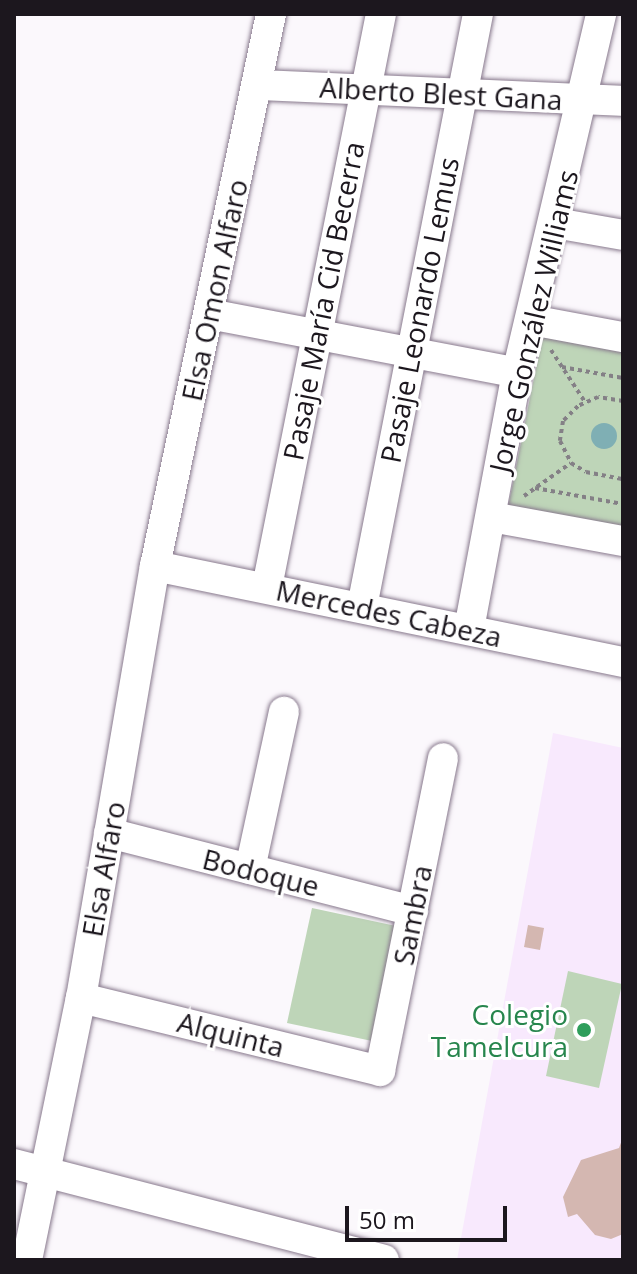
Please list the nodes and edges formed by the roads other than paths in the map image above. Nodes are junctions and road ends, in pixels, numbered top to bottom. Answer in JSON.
{"nodes":[{"id":1,"x":271,"y":14,"type":"edge"},
{"id":2,"x":381,"y":14,"type":"edge"},
{"id":3,"x":478,"y":14,"type":"edge"},
{"id":4,"x":601,"y":14,"type":"edge"},
{"id":5,"x":258,"y":85,"type":"junction"},
{"id":6,"x":366,"y":90,"type":"junction"},
{"id":7,"x":460,"y":94,"type":"junction"},
{"id":8,"x":582,"y":99,"type":"junction"},
{"id":9,"x":623,"y":101,"type":"edge"},
{"id":10,"x":555,"y":223,"type":"junction"},
{"id":11,"x":623,"y":235,"type":"edge"},
{"id":12,"x":209,"y":314,"type":"junction"},
{"id":13,"x":531,"y":320,"type":"junction"},
{"id":14,"x":316,"y":333,"type":"junction"},
{"id":15,"x":623,"y":337,"type":"edge"},
{"id":16,"x":411,"y":353,"type":"junction"},
{"id":17,"x":517,"y":373,"type":"junction"},
{"id":18,"x":491,"y":517,"type":"junction"},
{"id":19,"x":623,"y":541,"type":"edge"},
{"id":20,"x":155,"y":566,"type":"junction"},
{"id":21,"x":267,"y":587,"type":"junction"},
{"id":22,"x":362,"y":607,"type":"junction"},
{"id":23,"x":469,"y":629,"type":"junction"},
{"id":24,"x":623,"y":662,"type":"edge"},
{"id":25,"x":284,"y":712,"type":"dead end"},
{"id":26,"x":443,"y":758,"type":"dead end"},
{"id":27,"x":109,"y":833,"type":"junction"},
{"id":28,"x":250,"y":869,"type":"junction"},
{"id":29,"x":413,"y":911,"type":"junction"},
{"id":30,"x":81,"y":998,"type":"junction"},
{"id":31,"x":380,"y":1071,"type":"joint"},
{"id":32,"x":14,"y":1164,"type":"edge"},
{"id":33,"x":45,"y":1172,"type":"junction"},
{"id":34,"x":27,"y":1260,"type":"edge"},
{"id":35,"x":384,"y":1260,"type":"edge"}],
"edges":[{"from":1,"to":5,"type":"street","name":"Elsa Omon Alfaro"},
{"from":2,"to":6,"type":"street","name":"Pasaje María Cid Becerra"},
{"from":3,"to":7,"type":"street","name":"Pasaje Leonardo Lemus"},
{"from":4,"to":8,"type":"street","name":"Jorge González Williams"},
{"from":5,"to":6,"type":"street","name":"Alberto Blest Gana"},
{"from":5,"to":12,"type":"street","name":"Elsa Omon Alfaro"},
{"from":6,"to":7,"type":"street","name":"Alberto Blest Gana"},
{"from":6,"to":14,"type":"street","name":"Pasaje María Cid Becerra"},
{"from":7,"to":8,"type":"street","name":"Alberto Blest Gana"},
{"from":7,"to":16,"type":"street","name":"Pasaje Leonardo Lemus"},
{"from":8,"to":9,"type":"street","name":"Alberto Blest Gana"},
{"from":8,"to":10,"type":"street","name":"Jorge González Williams"},
{"from":10,"to":11,"type":"street"},
{"from":10,"to":13,"type":"street","name":"Jorge González Williams"},
{"from":12,"to":14,"type":"street"},
{"from":12,"to":20,"type":"street","name":"Elsa Omon Alfaro"},
{"from":13,"to":15,"type":"street"},
{"from":13,"to":17,"type":"street","name":"Jorge González Williams"},
{"from":14,"to":16,"type":"street"},
{"from":14,"to":21,"type":"street","name":"Pasaje María Cid Becerra"},
{"from":16,"to":17,"type":"street"},
{"from":16,"to":22,"type":"street","name":"Pasaje Leonardo Lemus"},
{"from":17,"to":18,"type":"street","name":"Jorge González Williams"},
{"from":18,"to":19,"type":"street"},
{"from":18,"to":23,"type":"street","name":"Jorge González Williams"},
{"from":20,"to":21,"type":"street","name":"Mercedes Cabeza"},
{"from":20,"to":27,"type":"street","name":"Elsa Alfaro"},
{"from":21,"to":22,"type":"street","name":"Mercedes Cabeza"},
{"from":22,"to":23,"type":"street","name":"Mercedes Cabeza"},
{"from":23,"to":24,"type":"street","name":"Mercedes Cabeza"},
{"from":25,"to":28,"type":"street"},
{"from":26,"to":29,"type":"street","name":"Sambra"},
{"from":27,"to":28,"type":"street","name":"Bodoque"},
{"from":27,"to":30,"type":"street","name":"Elsa Alfaro"},
{"from":28,"to":29,"type":"street","name":"Bodoque"},
{"from":29,"to":31,"type":"street","name":"Sambra"},
{"from":30,"to":31,"type":"street","name":"Alquinta"},
{"from":30,"to":33,"type":"street","name":"Elsa Alfaro"},
{"from":32,"to":33,"type":"street"},
{"from":33,"to":34,"type":"street"},
{"from":33,"to":35,"type":"street"}]}
